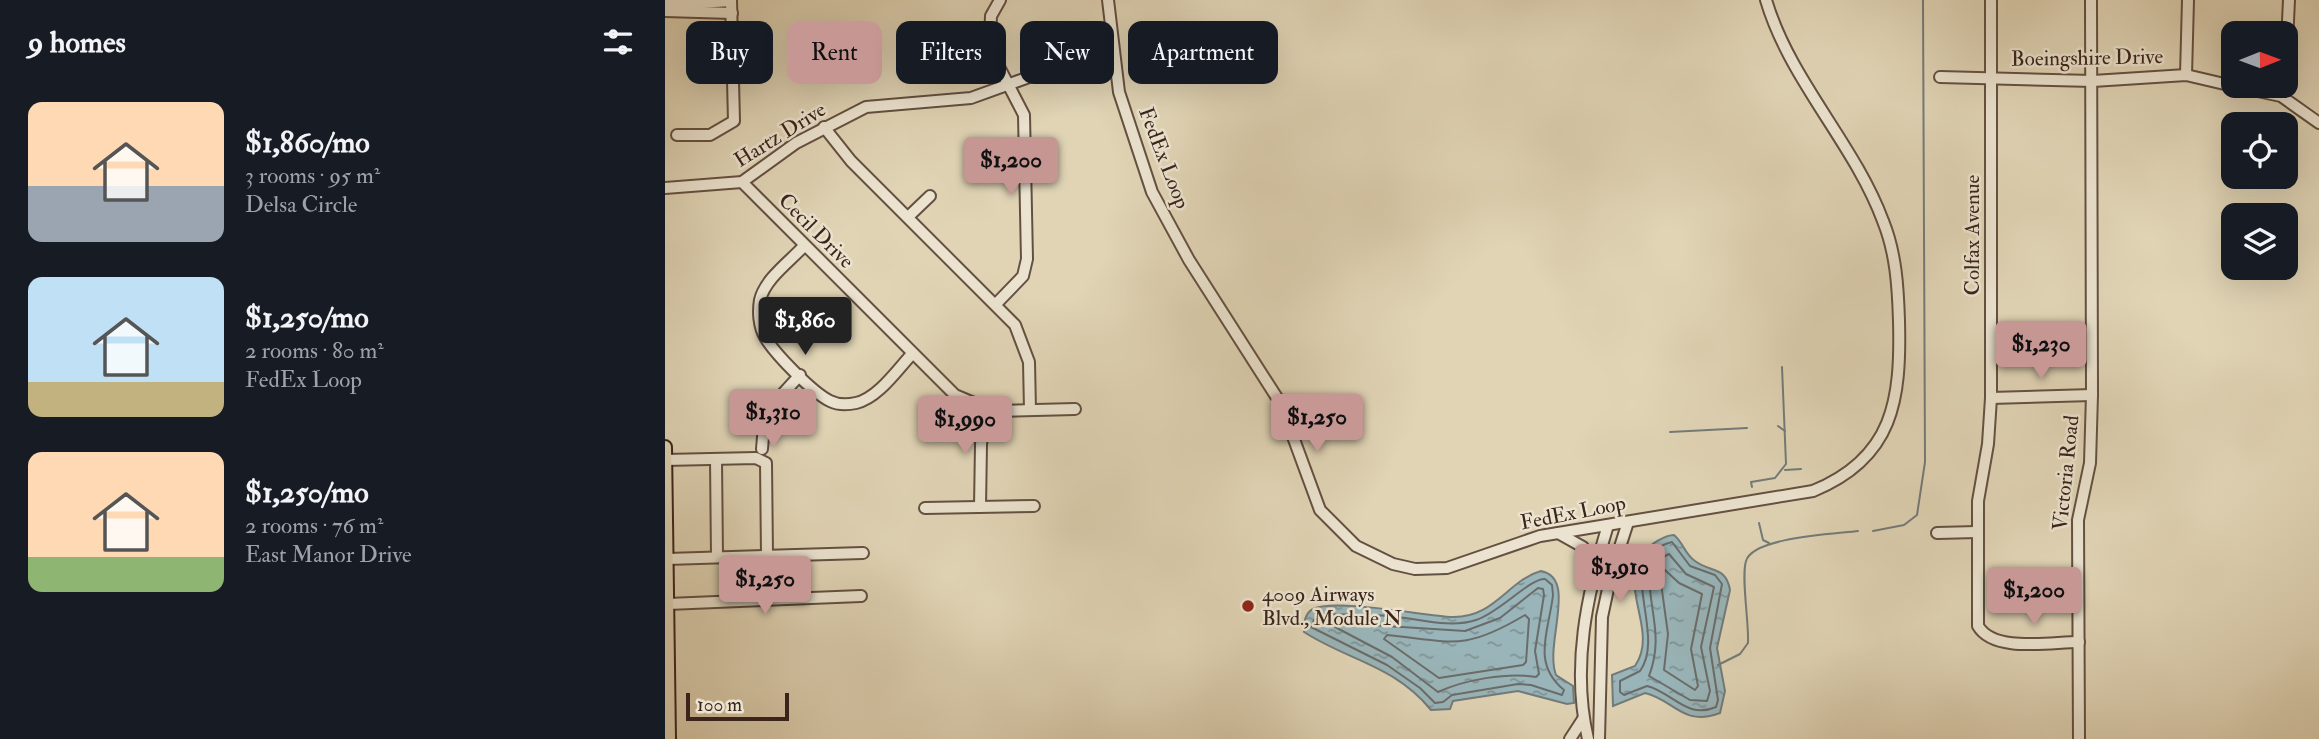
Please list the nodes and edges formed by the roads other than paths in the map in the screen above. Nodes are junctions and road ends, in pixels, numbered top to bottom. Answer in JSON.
{"nodes":[{"id":1,"x":731,"y":0,"type":"edge"},
{"id":2,"x":1000,"y":0,"type":"edge"},
{"id":3,"x":1108,"y":0,"type":"edge"},
{"id":4,"x":1766,"y":0,"type":"edge"},
{"id":5,"x":1991,"y":0,"type":"edge"},
{"id":6,"x":2091,"y":0,"type":"edge"},
{"id":7,"x":2188,"y":0,"type":"edge"},
{"id":8,"x":2289,"y":0,"type":"edge"},
{"id":9,"x":665,"y":5,"type":"edge"},
{"id":10,"x":665,"y":11,"type":"edge"},
{"id":11,"x":732,"y":13,"type":"junction"},
{"id":12,"x":2288,"y":21,"type":"edge"},
{"id":13,"x":2186,"y":75,"type":"junction"},
{"id":14,"x":1940,"y":77,"type":"dead end"},
{"id":15,"x":1992,"y":78,"type":"junction"},
{"id":16,"x":1020,"y":81,"type":"edge"},
{"id":17,"x":2093,"y":81,"type":"junction"},
{"id":18,"x":2221,"y":83,"type":"edge"},
{"id":19,"x":1008,"y":86,"type":"junction"},
{"id":20,"x":2293,"y":98,"type":"edge"},
{"id":21,"x":2319,"y":123,"type":"edge"},
{"id":22,"x":824,"y":127,"type":"junction"},
{"id":23,"x":677,"y":135,"type":"dead end"},
{"id":24,"x":742,"y":183,"type":"junction"},
{"id":25,"x":665,"y":188,"type":"edge"},
{"id":26,"x":930,"y":196,"type":"dead end"},
{"id":27,"x":908,"y":217,"type":"junction"},
{"id":28,"x":803,"y":247,"type":"junction"},
{"id":29,"x":996,"y":304,"type":"junction"},
{"id":30,"x":912,"y":354,"type":"junction"},
{"id":31,"x":800,"y":375,"type":"junction"},
{"id":32,"x":2092,"y":395,"type":"junction"},
{"id":33,"x":1991,"y":398,"type":"junction"},
{"id":34,"x":1075,"y":409,"type":"dead end"},
{"id":35,"x":987,"y":410,"type":"junction"},
{"id":36,"x":1030,"y":410,"type":"junction"},
{"id":37,"x":665,"y":447,"type":"edge"},
{"id":38,"x":762,"y":449,"type":"dead end"},
{"id":39,"x":716,"y":459,"type":"junction"},
{"id":40,"x":665,"y":460,"type":"edge"},
{"id":41,"x":1034,"y":506,"type":"dead end"},
{"id":42,"x":980,"y":507,"type":"junction"},
{"id":43,"x":926,"y":508,"type":"dead end"},
{"id":44,"x":1628,"y":522,"type":"junction"},
{"id":45,"x":1608,"y":525,"type":"junction"},
{"id":46,"x":1977,"y":532,"type":"junction"},
{"id":47,"x":1558,"y":533,"type":"junction"},
{"id":48,"x":1937,"y":533,"type":"dead end"},
{"id":49,"x":666,"y":550,"type":"edge"},
{"id":50,"x":863,"y":553,"type":"dead end"},
{"id":51,"x":767,"y":556,"type":"junction"},
{"id":52,"x":717,"y":557,"type":"junction"},
{"id":53,"x":1594,"y":572,"type":"junction"},
{"id":54,"x":861,"y":596,"type":"dead end"},
{"id":55,"x":668,"y":604,"type":"junction"},
{"id":56,"x":2079,"y":642,"type":"junction"},
{"id":57,"x":1583,"y":648,"type":"junction"},
{"id":58,"x":1600,"y":648,"type":"junction"},
{"id":59,"x":667,"y":656,"type":"edge"},
{"id":60,"x":1583,"y":716,"type":"junction"},
{"id":61,"x":1602,"y":722,"type":"junction"},
{"id":62,"x":669,"y":739,"type":"edge"},
{"id":63,"x":1570,"y":739,"type":"edge"},
{"id":64,"x":1588,"y":739,"type":"edge"},
{"id":65,"x":1599,"y":739,"type":"edge"},
{"id":66,"x":1611,"y":739,"type":"edge"},
{"id":67,"x":2079,"y":739,"type":"edge"}],
"edges":[{"from":1,"to":9,"type":"street"},
{"from":1,"to":11,"type":"street"},
{"from":2,"to":19,"type":"street"},
{"from":3,"to":47,"type":"street","name":"FedEx Loop"},
{"from":4,"to":44,"type":"street","name":"FedEx Loop"},
{"from":5,"to":15,"type":"street","name":"Colfax Avenue"},
{"from":6,"to":17,"type":"street","name":"Victoria Road"},
{"from":7,"to":13,"type":"street"},
{"from":8,"to":12,"type":"street"},
{"from":10,"to":11,"type":"street"},
{"from":11,"to":23,"type":"street"},
{"from":13,"to":17,"type":"street","name":"Boeingshire Drive"},
{"from":13,"to":18,"type":"street","name":"Boeingshire Drive"},
{"from":14,"to":15,"type":"street","name":"Boeingshire Drive"},
{"from":15,"to":17,"type":"street","name":"Boeingshire Drive"},
{"from":15,"to":33,"type":"street","name":"Colfax Avenue"},
{"from":16,"to":19,"type":"street","name":"Hartz Drive"},
{"from":17,"to":32,"type":"street","name":"Victoria Road"},
{"from":19,"to":22,"type":"street","name":"Hartz Drive"},
{"from":19,"to":29,"type":"street"},
{"from":20,"to":21,"type":"street","name":"Boeingshire Drive"},
{"from":22,"to":24,"type":"street","name":"Hartz Drive"},
{"from":22,"to":27,"type":"street"},
{"from":24,"to":25,"type":"street","name":"Hartz Drive"},
{"from":24,"to":28,"type":"street","name":"Cecil Drive"},
{"from":26,"to":27,"type":"street"},
{"from":27,"to":29,"type":"street"},
{"from":28,"to":30,"type":"street","name":"Cecil Drive"},
{"from":28,"to":31,"type":"street"},
{"from":29,"to":36,"type":"street"},
{"from":30,"to":31,"type":"street"},
{"from":30,"to":35,"type":"street","name":"Cecil Drive"},
{"from":31,"to":38,"type":"street"},
{"from":32,"to":33,"type":"street"},
{"from":32,"to":56,"type":"street","name":"Victoria Road"},
{"from":33,"to":46,"type":"street","name":"Colfax Avenue"},
{"from":34,"to":36,"type":"street","name":"Cecil Drive"},
{"from":35,"to":36,"type":"street","name":"Cecil Drive"},
{"from":35,"to":42,"type":"street"},
{"from":37,"to":40,"type":"main road"},
{"from":39,"to":40,"type":"street"},
{"from":39,"to":51,"type":"street"},
{"from":39,"to":52,"type":"street"},
{"from":40,"to":49,"type":"main road"},
{"from":41,"to":42,"type":"street"},
{"from":42,"to":43,"type":"street"},
{"from":44,"to":45,"type":"street","name":"FedEx Loop"},
{"from":44,"to":58,"type":"street"},
{"from":45,"to":47,"type":"street","name":"FedEx Loop"},
{"from":45,"to":53,"type":"street"},
{"from":46,"to":48,"type":"street"},
{"from":46,"to":56,"type":"street","name":"Colfax Avenue"},
{"from":47,"to":53,"type":"street"},
{"from":49,"to":52,"type":"street"},
{"from":49,"to":55,"type":"main road"},
{"from":50,"to":51,"type":"street"},
{"from":51,"to":52,"type":"street"},
{"from":53,"to":57,"type":"street"},
{"from":54,"to":55,"type":"street"},
{"from":55,"to":59,"type":"main road"},
{"from":56,"to":67,"type":"street","name":"Victoria Road"},
{"from":57,"to":58,"type":"street"},
{"from":57,"to":60,"type":"street"},
{"from":58,"to":61,"type":"street"},
{"from":59,"to":62,"type":"main road"},
{"from":60,"to":63,"type":"street"},
{"from":60,"to":64,"type":"street"},
{"from":61,"to":65,"type":"street"},
{"from":61,"to":66,"type":"street"}]}
